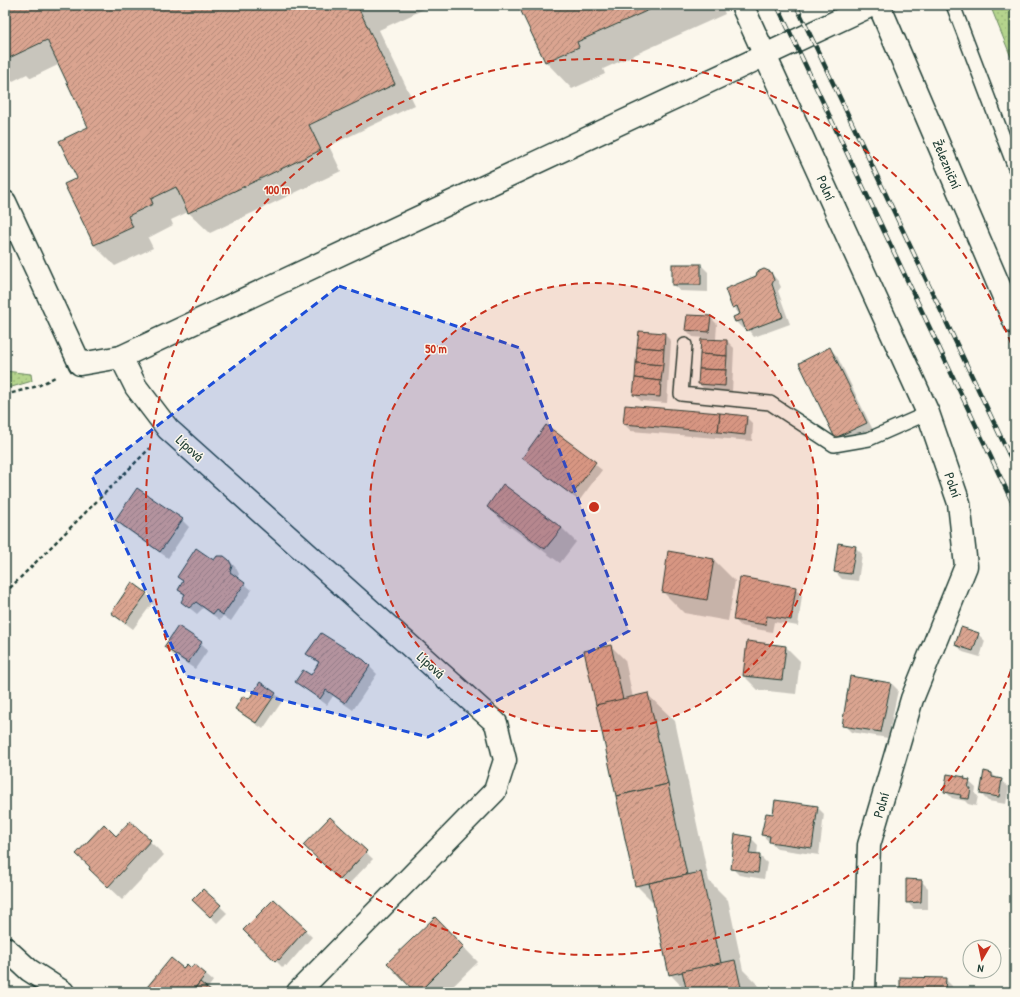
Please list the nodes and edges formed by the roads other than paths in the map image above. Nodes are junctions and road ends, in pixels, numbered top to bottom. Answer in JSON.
{"nodes":[{"id":1,"x":742,"y":5,"type":"edge"},
{"id":2,"x":872,"y":5,"type":"edge"},
{"id":3,"x":879,"y":5,"type":"edge"},
{"id":4,"x":953,"y":5,"type":"edge"},
{"id":5,"x":766,"y":55,"type":"junction"},
{"id":6,"x":1015,"y":168,"type":"edge"},
{"id":7,"x":5,"y":202,"type":"edge"},
{"id":8,"x":1015,"y":323,"type":"edge"},
{"id":9,"x":685,"y":345,"type":"dead end"},
{"id":10,"x":121,"y":357,"type":"junction"},
{"id":11,"x":928,"y":413,"type":"junction"},
{"id":12,"x":5,"y":948,"type":"edge"},
{"id":13,"x":63,"y":992,"type":"edge"},
{"id":14,"x":298,"y":992,"type":"edge"},
{"id":15,"x":864,"y":992,"type":"edge"}],
"edges":[{"from":1,"to":5,"type":"street","name":"Polní"},
{"from":2,"to":5,"type":"street"},
{"from":3,"to":8,"type":"street","name":"Železniční"},
{"from":4,"to":6,"type":"lane"},
{"from":5,"to":10,"type":"street"},
{"from":5,"to":11,"type":"street","name":"Polní"},
{"from":7,"to":10,"type":"street"},
{"from":9,"to":11,"type":"lane"},
{"from":10,"to":14,"type":"street","name":"Lípová"},
{"from":11,"to":15,"type":"street","name":"Polní"},
{"from":12,"to":13,"type":"street"}]}
